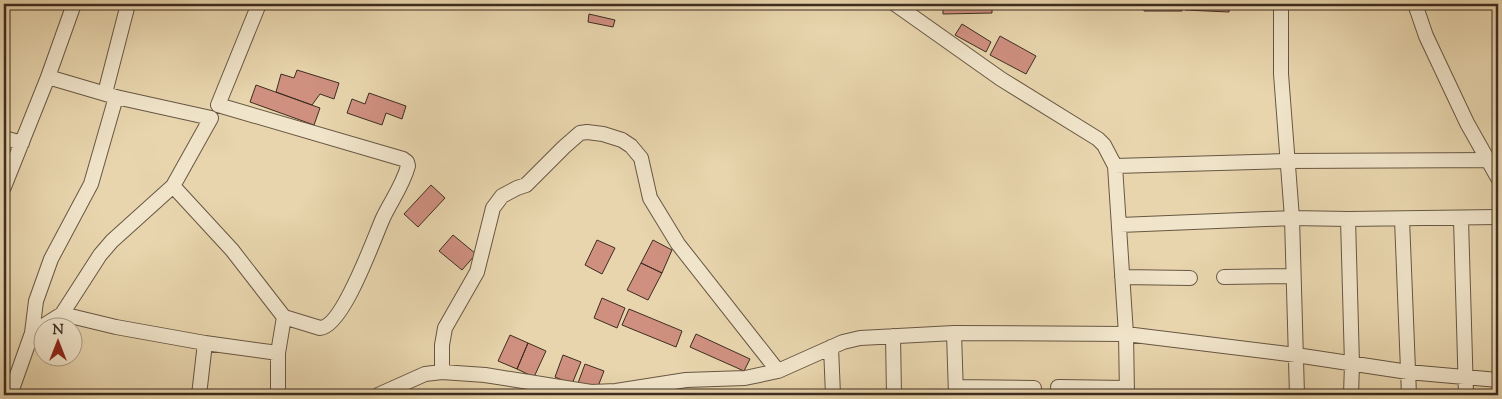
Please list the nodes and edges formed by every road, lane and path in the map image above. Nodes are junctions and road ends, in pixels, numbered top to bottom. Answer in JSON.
{"nodes":[{"id":1,"x":74,"y":4,"type":"edge"},
{"id":2,"x":128,"y":4,"type":"edge"},
{"id":3,"x":894,"y":4,"type":"edge"},
{"id":4,"x":1281,"y":4,"type":"edge"},
{"id":5,"x":1415,"y":4,"type":"edge"},
{"id":6,"x":255,"y":5,"type":"edge"},
{"id":7,"x":48,"y":78,"type":"junction"},
{"id":8,"x":110,"y":95,"type":"junction"},
{"id":9,"x":218,"y":105,"type":"junction"},
{"id":10,"x":211,"y":118,"type":"junction"},
{"id":11,"x":4,"y":138,"type":"edge"},
{"id":12,"x":22,"y":142,"type":"junction"},
{"id":13,"x":1493,"y":160,"type":"edge"},
{"id":14,"x":1287,"y":161,"type":"junction"},
{"id":15,"x":1114,"y":166,"type":"junction"},
{"id":16,"x":1498,"y":178,"type":"edge"},
{"id":17,"x":173,"y":186,"type":"junction"},
{"id":18,"x":4,"y":187,"type":"edge"},
{"id":19,"x":1498,"y":217,"type":"edge"},
{"id":20,"x":1292,"y":218,"type":"junction"},
{"id":21,"x":1348,"y":219,"type":"junction"},
{"id":22,"x":1402,"y":219,"type":"junction"},
{"id":23,"x":1461,"y":219,"type":"junction"},
{"id":24,"x":1120,"y":225,"type":"junction"},
{"id":25,"x":1293,"y":276,"type":"junction"},
{"id":26,"x":1122,"y":277,"type":"junction"},
{"id":27,"x":1224,"y":277,"type":"dead end"},
{"id":28,"x":1190,"y":278,"type":"dead end"},
{"id":29,"x":62,"y":314,"type":"junction"},
{"id":30,"x":34,"y":316,"type":"edge"},
{"id":31,"x":59,"y":316,"type":"edge"},
{"id":32,"x":284,"y":317,"type":"junction"},
{"id":33,"x":32,"y":333,"type":"edge"},
{"id":34,"x":954,"y":333,"type":"junction"},
{"id":35,"x":1126,"y":334,"type":"junction"},
{"id":36,"x":893,"y":336,"type":"junction"},
{"id":37,"x":205,"y":343,"type":"junction"},
{"id":38,"x":831,"y":347,"type":"junction"},
{"id":39,"x":278,"y":353,"type":"junction"},
{"id":40,"x":1296,"y":355,"type":"junction"},
{"id":41,"x":1352,"y":364,"type":"junction"},
{"id":42,"x":778,"y":370,"type":"junction"},
{"id":43,"x":442,"y":372,"type":"junction"},
{"id":44,"x":1408,"y":372,"type":"junction"},
{"id":45,"x":1466,"y":377,"type":"junction"},
{"id":46,"x":1498,"y":380,"type":"edge"},
{"id":47,"x":1058,"y":387,"type":"dead end"},
{"id":48,"x":1034,"y":388,"type":"dead end"},
{"id":49,"x":956,"y":391,"type":"edge"},
{"id":50,"x":1128,"y":391,"type":"edge"},
{"id":51,"x":10,"y":395,"type":"edge"},
{"id":52,"x":199,"y":395,"type":"edge"},
{"id":53,"x":278,"y":395,"type":"edge"},
{"id":54,"x":378,"y":395,"type":"edge"},
{"id":55,"x":833,"y":395,"type":"edge"},
{"id":56,"x":894,"y":395,"type":"edge"},
{"id":57,"x":1297,"y":395,"type":"edge"},
{"id":58,"x":1351,"y":395,"type":"edge"},
{"id":59,"x":1408,"y":395,"type":"edge"},
{"id":60,"x":1466,"y":395,"type":"edge"}],
"edges":[{"from":1,"to":7,"type":"street"},
{"from":2,"to":8,"type":"street"},
{"from":3,"to":15,"type":"street"},
{"from":4,"to":14,"type":"street"},
{"from":5,"to":13,"type":"street"},
{"from":6,"to":9,"type":"street"},
{"from":7,"to":8,"type":"street"},
{"from":7,"to":12,"type":"street"},
{"from":8,"to":10,"type":"street"},
{"from":8,"to":30,"type":"street"},
{"from":9,"to":10,"type":"street"},
{"from":9,"to":32,"type":"street"},
{"from":10,"to":17,"type":"street"},
{"from":11,"to":12,"type":"street"},
{"from":12,"to":18,"type":"street"},
{"from":13,"to":14,"type":"street"},
{"from":13,"to":16,"type":"street"},
{"from":14,"to":15,"type":"street"},
{"from":14,"to":20,"type":"street"},
{"from":15,"to":24,"type":"street"},
{"from":17,"to":29,"type":"street"},
{"from":17,"to":32,"type":"street"},
{"from":19,"to":23,"type":"street"},
{"from":20,"to":21,"type":"street"},
{"from":20,"to":24,"type":"street"},
{"from":20,"to":25,"type":"street"},
{"from":21,"to":22,"type":"street"},
{"from":21,"to":41,"type":"street"},
{"from":22,"to":23,"type":"street"},
{"from":22,"to":44,"type":"street"},
{"from":23,"to":45,"type":"street"},
{"from":24,"to":26,"type":"street"},
{"from":25,"to":27,"type":"street"},
{"from":25,"to":40,"type":"street"},
{"from":26,"to":28,"type":"street"},
{"from":26,"to":35,"type":"street"},
{"from":29,"to":31,"type":"street"},
{"from":29,"to":37,"type":"street"},
{"from":32,"to":39,"type":"street"},
{"from":33,"to":51,"type":"street"},
{"from":34,"to":35,"type":"street"},
{"from":34,"to":36,"type":"street"},
{"from":34,"to":49,"type":"street"},
{"from":35,"to":40,"type":"street"},
{"from":35,"to":50,"type":"street"},
{"from":36,"to":38,"type":"street"},
{"from":36,"to":56,"type":"street"},
{"from":37,"to":39,"type":"street"},
{"from":37,"to":52,"type":"street"},
{"from":38,"to":42,"type":"street"},
{"from":38,"to":55,"type":"street"},
{"from":39,"to":53,"type":"street"},
{"from":40,"to":41,"type":"street"},
{"from":40,"to":57,"type":"street"},
{"from":41,"to":44,"type":"street"},
{"from":41,"to":58,"type":"street"},
{"from":42,"to":43,"type":"street"},
{"from":42,"to":43,"type":"street"},
{"from":43,"to":54,"type":"street"},
{"from":44,"to":45,"type":"street"},
{"from":44,"to":59,"type":"street"},
{"from":45,"to":46,"type":"street"},
{"from":45,"to":60,"type":"street"},
{"from":47,"to":50,"type":"street"},
{"from":48,"to":49,"type":"street"}]}
